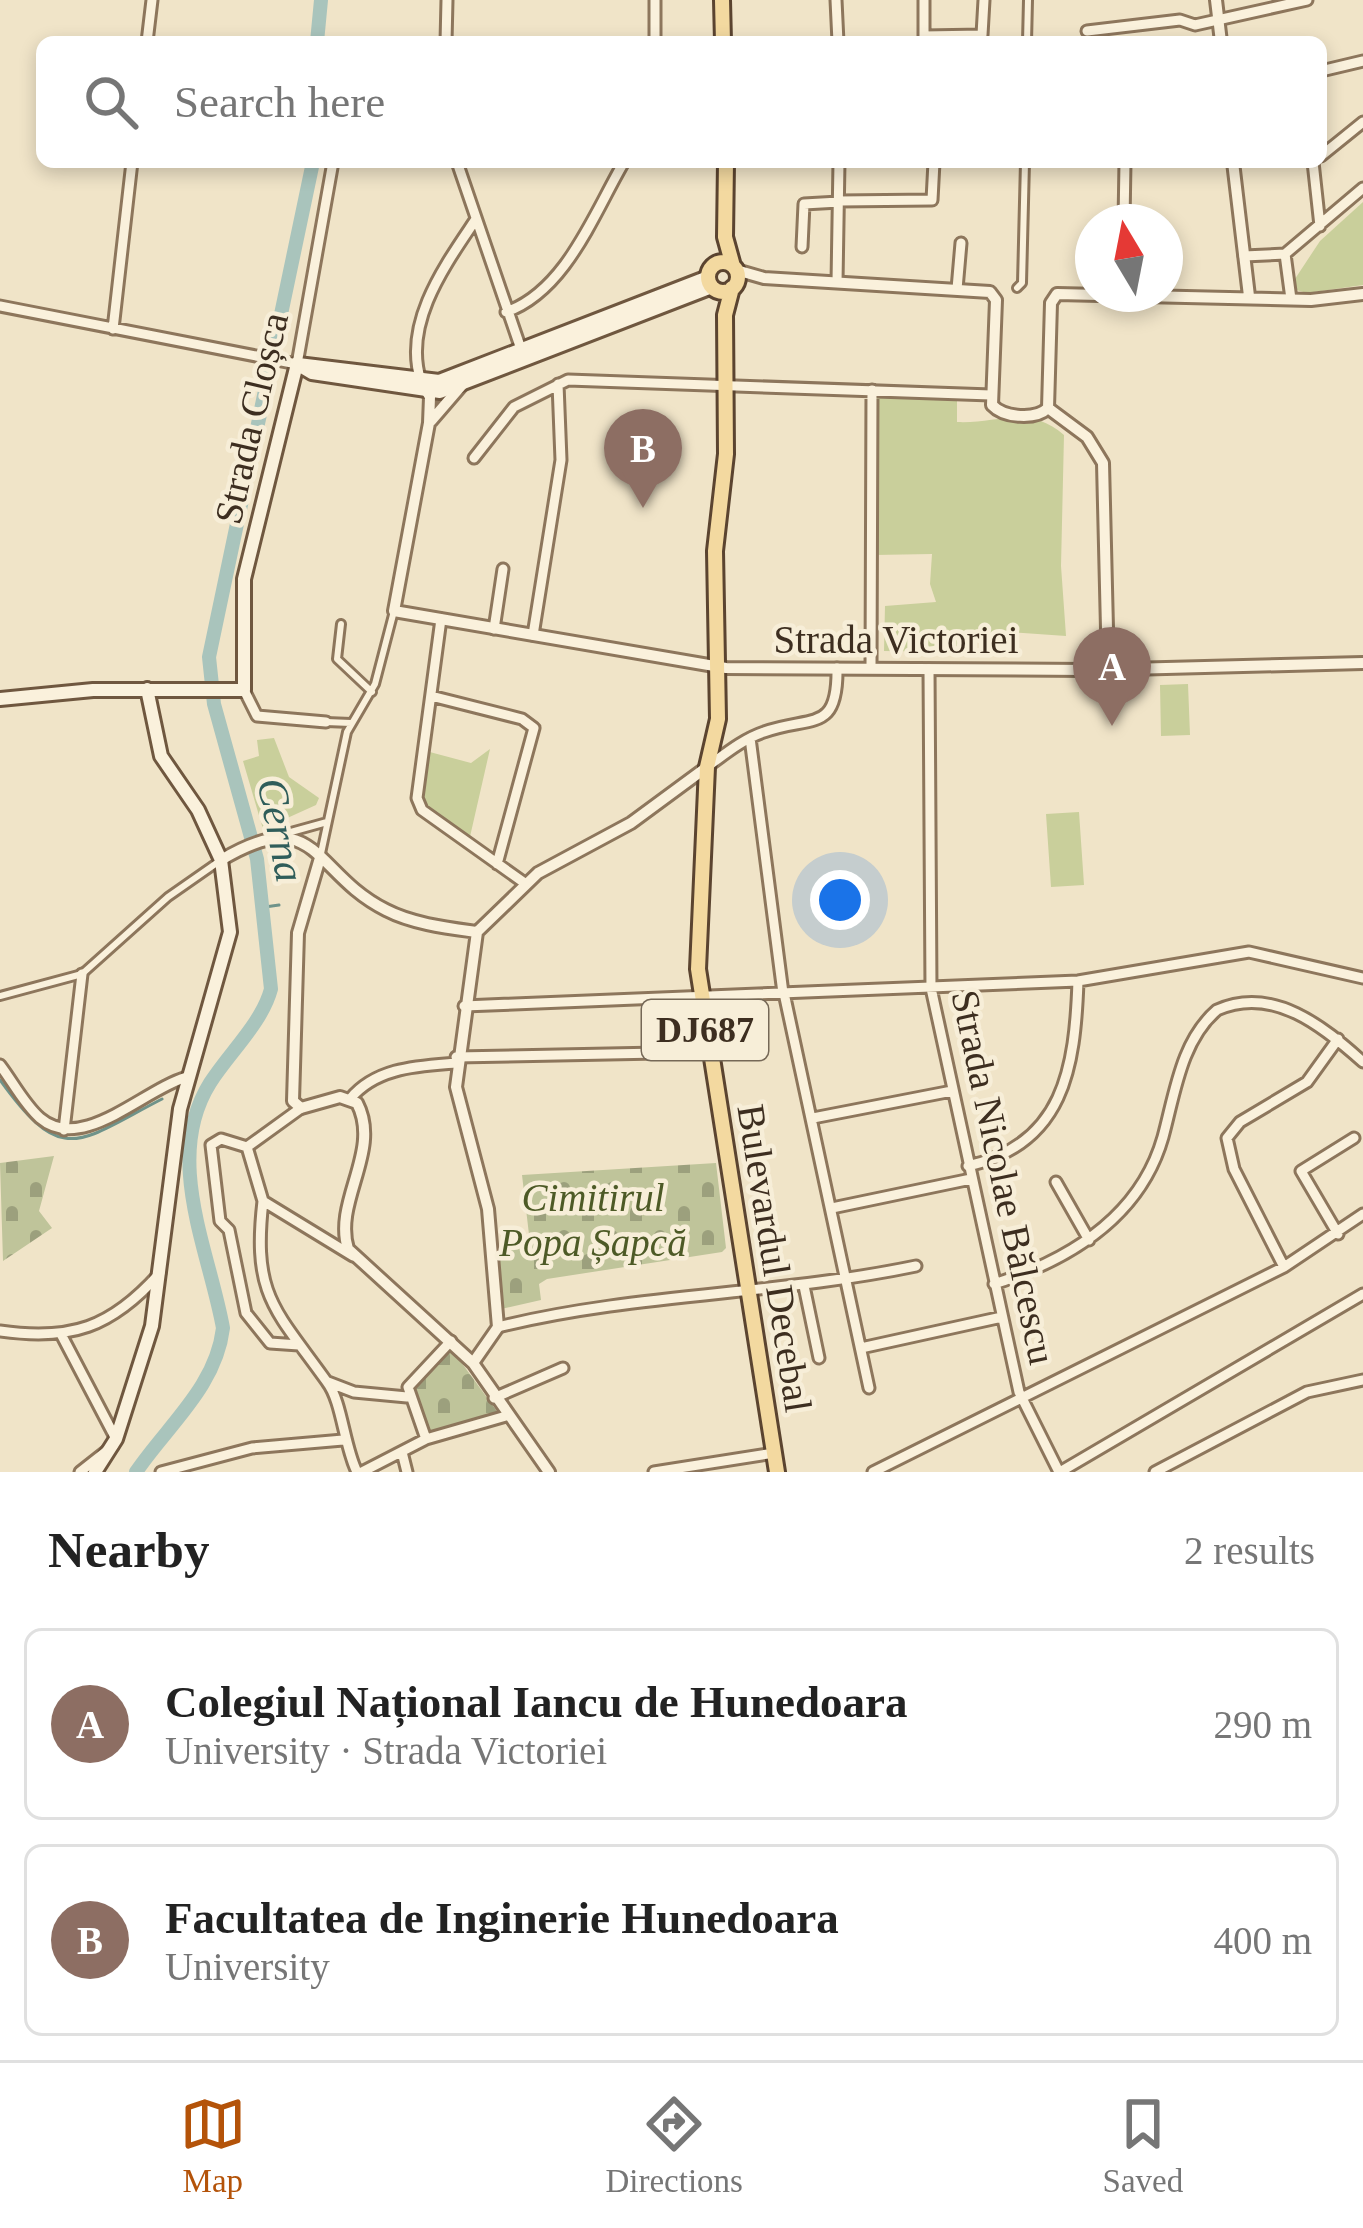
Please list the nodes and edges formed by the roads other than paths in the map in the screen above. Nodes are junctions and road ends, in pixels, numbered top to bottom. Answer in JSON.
{"nodes":[{"id":1,"x":152,"y":0,"type":"edge"},
{"id":2,"x":447,"y":0,"type":"edge"},
{"id":3,"x":655,"y":0,"type":"edge"},
{"id":4,"x":722,"y":0,"type":"edge"},
{"id":5,"x":836,"y":0,"type":"edge"},
{"id":6,"x":924,"y":0,"type":"edge"},
{"id":7,"x":985,"y":0,"type":"edge"},
{"id":8,"x":1028,"y":0,"type":"edge"},
{"id":9,"x":1216,"y":0,"type":"edge"},
{"id":10,"x":1307,"y":0,"type":"edge"},
{"id":11,"x":1218,"y":21,"type":"junction"},
{"id":12,"x":1087,"y":32,"type":"dead end"},
{"id":13,"x":148,"y":36,"type":"edge"},
{"id":14,"x":446,"y":36,"type":"edge"},
{"id":15,"x":655,"y":36,"type":"edge"},
{"id":16,"x":724,"y":36,"type":"edge"},
{"id":17,"x":838,"y":36,"type":"edge"},
{"id":18,"x":924,"y":36,"type":"edge"},
{"id":19,"x":968,"y":36,"type":"edge"},
{"id":20,"x":1027,"y":36,"type":"edge"},
{"id":21,"x":1220,"y":36,"type":"edge"},
{"id":22,"x":1363,"y":61,"type":"edge"},
{"id":23,"x":1327,"y":70,"type":"edge"},
{"id":24,"x":1363,"y":122,"type":"edge"},
{"id":25,"x":1327,"y":151,"type":"edge"},
{"id":26,"x":131,"y":168,"type":"edge"},
{"id":27,"x":332,"y":168,"type":"edge"},
{"id":28,"x":460,"y":168,"type":"edge"},
{"id":29,"x":621,"y":168,"type":"edge"},
{"id":30,"x":726,"y":168,"type":"edge"},
{"id":31,"x":838,"y":168,"type":"edge"},
{"id":32,"x":934,"y":168,"type":"edge"},
{"id":33,"x":1024,"y":168,"type":"edge"},
{"id":34,"x":1125,"y":168,"type":"edge"},
{"id":35,"x":1234,"y":168,"type":"edge"},
{"id":36,"x":1314,"y":168,"type":"edge"},
{"id":37,"x":1363,"y":188,"type":"edge"},
{"id":38,"x":839,"y":201,"type":"junction"},
{"id":39,"x":1124,"y":204,"type":"edge"},
{"id":40,"x":476,"y":218,"type":"junction"},
{"id":41,"x":1320,"y":226,"type":"junction"},
{"id":42,"x":725,"y":237,"type":"junction"},
{"id":43,"x":962,"y":243,"type":"dead end"},
{"id":44,"x":802,"y":247,"type":"dead end"},
{"id":45,"x":1285,"y":254,"type":"junction"},
{"id":46,"x":1244,"y":256,"type":"junction"},
{"id":47,"x":734,"y":277,"type":"junction"},
{"id":48,"x":712,"y":281,"type":"junction"},
{"id":49,"x":837,"y":282,"type":"junction"},
{"id":50,"x":1017,"y":288,"type":"dead end"},
{"id":51,"x":956,"y":290,"type":"junction"},
{"id":52,"x":1363,"y":294,"type":"edge"},
{"id":53,"x":1249,"y":296,"type":"junction"},
{"id":54,"x":1291,"y":299,"type":"junction"},
{"id":55,"x":0,"y":306,"type":"edge"},
{"id":56,"x":506,"y":312,"type":"junction"},
{"id":57,"x":725,"y":315,"type":"junction"},
{"id":58,"x":113,"y":329,"type":"junction"},
{"id":59,"x":521,"y":349,"type":"junction"},
{"id":60,"x":292,"y":363,"type":"junction"},
{"id":61,"x":558,"y":383,"type":"junction"},
{"id":62,"x":464,"y":384,"type":"junction"},
{"id":63,"x":726,"y":384,"type":"junction"},
{"id":64,"x":424,"y":387,"type":"junction"},
{"id":65,"x":872,"y":390,"type":"junction"},
{"id":66,"x":991,"y":395,"type":"junction"},
{"id":67,"x":1048,"y":408,"type":"junction"},
{"id":68,"x":429,"y":423,"type":"junction"},
{"id":69,"x":474,"y":458,"type":"dead end"},
{"id":70,"x":502,"y":569,"type":"dead end"},
{"id":71,"x":394,"y":611,"type":"junction"},
{"id":72,"x":441,"y":620,"type":"junction"},
{"id":73,"x":341,"y":624,"type":"dead end"},
{"id":74,"x":494,"y":628,"type":"junction"},
{"id":75,"x":533,"y":635,"type":"junction"},
{"id":76,"x":1363,"y":663,"type":"edge"},
{"id":77,"x":716,"y":667,"type":"junction"},
{"id":78,"x":837,"y":668,"type":"junction"},
{"id":79,"x":871,"y":668,"type":"junction"},
{"id":80,"x":929,"y":669,"type":"junction"},
{"id":81,"x":1108,"y":670,"type":"junction"},
{"id":82,"x":147,"y":689,"type":"junction"},
{"id":83,"x":244,"y":690,"type":"junction"},
{"id":84,"x":372,"y":692,"type":"junction"},
{"id":85,"x":430,"y":696,"type":"junction"},
{"id":86,"x":0,"y":699,"type":"edge"},
{"id":87,"x":326,"y":722,"type":"joint"},
{"id":88,"x":351,"y":723,"type":"junction"},
{"id":89,"x":750,"y":738,"type":"junction"},
{"id":90,"x":707,"y":767,"type":"junction"},
{"id":91,"x":327,"y":822,"type":"junction"},
{"id":92,"x":278,"y":836,"type":"junction"},
{"id":93,"x":320,"y":858,"type":"junction"},
{"id":94,"x":221,"y":860,"type":"junction"},
{"id":95,"x":497,"y":864,"type":"junction"},
{"id":96,"x":526,"y":884,"type":"junction"},
{"id":97,"x":477,"y":932,"type":"junction"},
{"id":98,"x":82,"y":974,"type":"junction"},
{"id":99,"x":1363,"y":978,"type":"edge"},
{"id":100,"x":1078,"y":981,"type":"junction"},
{"id":101,"x":931,"y":988,"type":"junction"},
{"id":102,"x":699,"y":993,"type":"junction"},
{"id":103,"x":783,"y":993,"type":"junction"},
{"id":104,"x":0,"y":996,"type":"edge"},
{"id":105,"x":464,"y":1006,"type":"junction"},
{"id":106,"x":1338,"y":1040,"type":"junction"},
{"id":107,"x":709,"y":1052,"type":"junction"},
{"id":108,"x":456,"y":1060,"type":"junction"},
{"id":109,"x":1363,"y":1062,"type":"edge"},
{"id":110,"x":0,"y":1065,"type":"edge"},
{"id":111,"x":187,"y":1078,"type":"junction"},
{"id":112,"x":952,"y":1091,"type":"junction"},
{"id":113,"x":350,"y":1099,"type":"junction"},
{"id":114,"x":301,"y":1108,"type":"junction"},
{"id":115,"x":813,"y":1118,"type":"junction"},
{"id":116,"x":64,"y":1130,"type":"junction"},
{"id":117,"x":1354,"y":1138,"type":"dead end"},
{"id":118,"x":247,"y":1147,"type":"junction"},
{"id":119,"x":968,"y":1166,"type":"junction"},
{"id":120,"x":971,"y":1179,"type":"junction"},
{"id":121,"x":1056,"y":1182,"type":"dead end"},
{"id":122,"x":263,"y":1201,"type":"junction"},
{"id":123,"x":832,"y":1208,"type":"junction"},
{"id":124,"x":1363,"y":1214,"type":"edge"},
{"id":125,"x":1338,"y":1234,"type":"junction"},
{"id":126,"x":1089,"y":1240,"type":"junction"},
{"id":127,"x":353,"y":1257,"type":"junction"},
{"id":128,"x":916,"y":1266,"type":"dead end"},
{"id":129,"x":1284,"y":1267,"type":"junction"},
{"id":130,"x":162,"y":1270,"type":"junction"},
{"id":131,"x":847,"y":1280,"type":"junction"},
{"id":132,"x":994,"y":1284,"type":"junction"},
{"id":133,"x":805,"y":1286,"type":"junction"},
{"id":134,"x":747,"y":1291,"type":"junction"},
{"id":135,"x":1363,"y":1294,"type":"edge"},
{"id":136,"x":1002,"y":1316,"type":"junction"},
{"id":137,"x":498,"y":1327,"type":"junction"},
{"id":138,"x":0,"y":1331,"type":"edge"},
{"id":139,"x":62,"y":1336,"type":"junction"},
{"id":140,"x":451,"y":1341,"type":"junction"},
{"id":141,"x":299,"y":1345,"type":"junction"},
{"id":142,"x":861,"y":1348,"type":"junction"},
{"id":143,"x":819,"y":1358,"type":"dead end"},
{"id":144,"x":473,"y":1363,"type":"junction"},
{"id":145,"x":563,"y":1368,"type":"dead end"},
{"id":146,"x":1363,"y":1380,"type":"edge"},
{"id":147,"x":328,"y":1382,"type":"junction"},
{"id":148,"x":869,"y":1388,"type":"dead end"},
{"id":149,"x":407,"y":1397,"type":"junction"},
{"id":150,"x":494,"y":1398,"type":"junction"},
{"id":151,"x":1021,"y":1398,"type":"junction"},
{"id":152,"x":506,"y":1416,"type":"junction"},
{"id":153,"x":426,"y":1438,"type":"junction"},
{"id":154,"x":343,"y":1440,"type":"junction"},
{"id":155,"x":114,"y":1443,"type":"junction"},
{"id":156,"x":402,"y":1452,"type":"junction"},
{"id":157,"x":773,"y":1453,"type":"junction"},
{"id":158,"x":80,"y":1472,"type":"edge"},
{"id":159,"x":95,"y":1472,"type":"edge"},
{"id":160,"x":161,"y":1472,"type":"edge"},
{"id":161,"x":360,"y":1472,"type":"edge"},
{"id":162,"x":407,"y":1472,"type":"edge"},
{"id":163,"x":550,"y":1472,"type":"edge"},
{"id":164,"x":655,"y":1472,"type":"edge"},
{"id":165,"x":777,"y":1472,"type":"edge"},
{"id":166,"x":873,"y":1472,"type":"edge"},
{"id":167,"x":1059,"y":1472,"type":"edge"},
{"id":168,"x":1155,"y":1472,"type":"edge"}],
"edges":[{"from":1,"to":13,"type":"street"},
{"from":2,"to":14,"type":"street"},
{"from":3,"to":15,"type":"street"},
{"from":4,"to":16,"type":"main road"},
{"from":5,"to":17,"type":"street"},
{"from":6,"to":18,"type":"street"},
{"from":7,"to":19,"type":"street"},
{"from":8,"to":20,"type":"street"},
{"from":9,"to":11,"type":"street"},
{"from":10,"to":11,"type":"street"},
{"from":11,"to":12,"type":"street"},
{"from":11,"to":21,"type":"street"},
{"from":22,"to":23,"type":"street"},
{"from":24,"to":25,"type":"street"},
{"from":26,"to":58,"type":"street"},
{"from":27,"to":60,"type":"street","name":"Strada Cloșca"},
{"from":28,"to":40,"type":"street"},
{"from":29,"to":56,"type":"street"},
{"from":30,"to":42,"type":"main road","number":"DJ687"},
{"from":31,"to":38,"type":"street"},
{"from":32,"to":38,"type":"street"},
{"from":33,"to":50,"type":"street"},
{"from":34,"to":39,"type":"street"},
{"from":35,"to":46,"type":"street"},
{"from":36,"to":41,"type":"street"},
{"from":37,"to":41,"type":"street"},
{"from":38,"to":44,"type":"street"},
{"from":38,"to":49,"type":"street"},
{"from":40,"to":56,"type":"street"},
{"from":40,"to":64,"type":"street"},
{"from":41,"to":45,"type":"street"},
{"from":42,"to":47,"type":"main road","number":"DJ687"},
{"from":42,"to":48,"type":"main road","number":"DJ687"},
{"from":43,"to":51,"type":"street"},
{"from":45,"to":46,"type":"street"},
{"from":45,"to":54,"type":"street"},
{"from":46,"to":53,"type":"street"},
{"from":47,"to":48,"type":"main road"},
{"from":47,"to":48,"type":"main road"},
{"from":47,"to":49,"type":"street"},
{"from":47,"to":57,"type":"main road","number":"DJ687"},
{"from":48,"to":57,"type":"main road","number":"DJ687"},
{"from":48,"to":59,"type":"main road"},
{"from":48,"to":62,"type":"main road"},
{"from":49,"to":51,"type":"street"},
{"from":51,"to":66,"type":"street"},
{"from":52,"to":54,"type":"street"},
{"from":53,"to":54,"type":"street"},
{"from":53,"to":67,"type":"street"},
{"from":55,"to":58,"type":"street"},
{"from":56,"to":59,"type":"street"},
{"from":57,"to":63,"type":"main road","number":"DJ687"},
{"from":58,"to":60,"type":"street"},
{"from":59,"to":64,"type":"main road"},
{"from":60,"to":64,"type":"main road"},
{"from":60,"to":83,"type":"main road","name":"Strada Cloșca"},
{"from":61,"to":63,"type":"street"},
{"from":61,"to":69,"type":"street"},
{"from":61,"to":75,"type":"street"},
{"from":62,"to":64,"type":"main road"},
{"from":62,"to":68,"type":"street"},
{"from":63,"to":65,"type":"street"},
{"from":63,"to":77,"type":"main road","number":"DJ687"},
{"from":64,"to":68,"type":"street"},
{"from":65,"to":66,"type":"street"},
{"from":65,"to":79,"type":"street"},
{"from":66,"to":67,"type":"street"},
{"from":67,"to":81,"type":"street"},
{"from":68,"to":71,"type":"street"},
{"from":70,"to":74,"type":"street"},
{"from":71,"to":72,"type":"street","name":"Strada Victoriei"},
{"from":71,"to":84,"type":"street"},
{"from":72,"to":74,"type":"street","name":"Strada Victoriei"},
{"from":72,"to":85,"type":"street"},
{"from":73,"to":84,"type":"street"},
{"from":74,"to":75,"type":"street","name":"Strada Victoriei"},
{"from":75,"to":77,"type":"street","name":"Strada Victoriei"},
{"from":76,"to":81,"type":"street","name":"Strada Victoriei"},
{"from":77,"to":78,"type":"street","name":"Strada Victoriei"},
{"from":77,"to":90,"type":"main road","number":"DJ687"},
{"from":78,"to":79,"type":"street","name":"Strada Victoriei"},
{"from":78,"to":89,"type":"street"},
{"from":79,"to":80,"type":"street","name":"Strada Victoriei"},
{"from":80,"to":81,"type":"street","name":"Strada Victoriei"},
{"from":80,"to":101,"type":"street","name":"Strada Nicolae Bălcescu"},
{"from":82,"to":83,"type":"main road"},
{"from":82,"to":86,"type":"main road"},
{"from":82,"to":94,"type":"main road"},
{"from":83,"to":87,"type":"street"},
{"from":84,"to":88,"type":"street"},
{"from":85,"to":95,"type":"street"},
{"from":85,"to":95,"type":"street"},
{"from":87,"to":88,"type":"street"},
{"from":88,"to":91,"type":"street"},
{"from":89,"to":90,"type":"street"},
{"from":89,"to":103,"type":"street"},
{"from":90,"to":96,"type":"street"},
{"from":90,"to":102,"type":"main road","name":"Bulevardul Decebal","number":"DJ687"},
{"from":91,"to":92,"type":"street"},
{"from":91,"to":93,"type":"street"},
{"from":92,"to":93,"type":"street"},
{"from":92,"to":94,"type":"street"},
{"from":93,"to":97,"type":"street"},
{"from":93,"to":114,"type":"street"},
{"from":94,"to":98,"type":"street"},
{"from":94,"to":111,"type":"main road"},
{"from":95,"to":96,"type":"street"},
{"from":96,"to":97,"type":"street"},
{"from":97,"to":105,"type":"street"},
{"from":98,"to":104,"type":"street"},
{"from":98,"to":116,"type":"street"},
{"from":99,"to":100,"type":"street"},
{"from":100,"to":101,"type":"street"},
{"from":100,"to":119,"type":"street"},
{"from":101,"to":103,"type":"street"},
{"from":101,"to":112,"type":"street","name":"Strada Nicolae Bălcescu"},
{"from":102,"to":103,"type":"street"},
{"from":102,"to":105,"type":"street"},
{"from":102,"to":107,"type":"main road","name":"Bulevardul Decebal","number":"DJ687"},
{"from":103,"to":115,"type":"street"},
{"from":105,"to":108,"type":"street"},
{"from":106,"to":109,"type":"street"},
{"from":106,"to":126,"type":"street"},
{"from":106,"to":129,"type":"street"},
{"from":107,"to":108,"type":"street"},
{"from":107,"to":134,"type":"main road","name":"Bulevardul Decebal","number":"DJ687"},
{"from":108,"to":113,"type":"street"},
{"from":108,"to":137,"type":"street"},
{"from":110,"to":116,"type":"street"},
{"from":111,"to":116,"type":"street"},
{"from":111,"to":130,"type":"main road"},
{"from":112,"to":115,"type":"street"},
{"from":112,"to":119,"type":"street","name":"Strada Nicolae Bălcescu"},
{"from":113,"to":114,"type":"street"},
{"from":113,"to":127,"type":"street"},
{"from":114,"to":118,"type":"street"},
{"from":115,"to":123,"type":"street"},
{"from":117,"to":125,"type":"street"},
{"from":118,"to":122,"type":"street"},
{"from":118,"to":141,"type":"street"},
{"from":119,"to":120,"type":"street","name":"Strada Nicolae Bălcescu"},
{"from":120,"to":123,"type":"street"},
{"from":120,"to":132,"type":"street","name":"Strada Nicolae Bălcescu"},
{"from":121,"to":126,"type":"street"},
{"from":122,"to":127,"type":"street"},
{"from":122,"to":141,"type":"street"},
{"from":123,"to":131,"type":"street"},
{"from":124,"to":125,"type":"street"},
{"from":125,"to":129,"type":"street"},
{"from":126,"to":132,"type":"street"},
{"from":127,"to":140,"type":"street"},
{"from":128,"to":131,"type":"street"},
{"from":129,"to":151,"type":"street"},
{"from":130,"to":139,"type":"street"},
{"from":130,"to":155,"type":"main road"},
{"from":131,"to":133,"type":"street"},
{"from":131,"to":142,"type":"street"},
{"from":132,"to":136,"type":"street","name":"Strada Nicolae Bălcescu"},
{"from":133,"to":134,"type":"street"},
{"from":133,"to":143,"type":"street"},
{"from":134,"to":137,"type":"street"},
{"from":134,"to":157,"type":"main road","name":"Bulevardul Decebal","number":"DJ687"},
{"from":135,"to":167,"type":"street"},
{"from":136,"to":142,"type":"street"},
{"from":136,"to":151,"type":"street","name":"Strada Nicolae Bălcescu"},
{"from":137,"to":144,"type":"street"},
{"from":138,"to":139,"type":"street"},
{"from":139,"to":155,"type":"street"},
{"from":140,"to":144,"type":"street"},
{"from":140,"to":149,"type":"street"},
{"from":141,"to":147,"type":"street"},
{"from":142,"to":148,"type":"street"},
{"from":144,"to":150,"type":"street"},
{"from":145,"to":150,"type":"street"},
{"from":146,"to":168,"type":"street"},
{"from":147,"to":149,"type":"street"},
{"from":147,"to":154,"type":"street"},
{"from":149,"to":153,"type":"street"},
{"from":150,"to":152,"type":"street"},
{"from":151,"to":166,"type":"street"},
{"from":151,"to":167,"type":"street","name":"Strada Nicolae Bălcescu"},
{"from":152,"to":153,"type":"street"},
{"from":152,"to":163,"type":"street"},
{"from":153,"to":156,"type":"street"},
{"from":154,"to":160,"type":"street"},
{"from":154,"to":161,"type":"street"},
{"from":155,"to":158,"type":"street"},
{"from":155,"to":159,"type":"main road"},
{"from":156,"to":161,"type":"street"},
{"from":156,"to":162,"type":"street"},
{"from":157,"to":164,"type":"street"},
{"from":157,"to":165,"type":"main road","name":"Bulevardul Decebal","number":"DJ687"}]}
